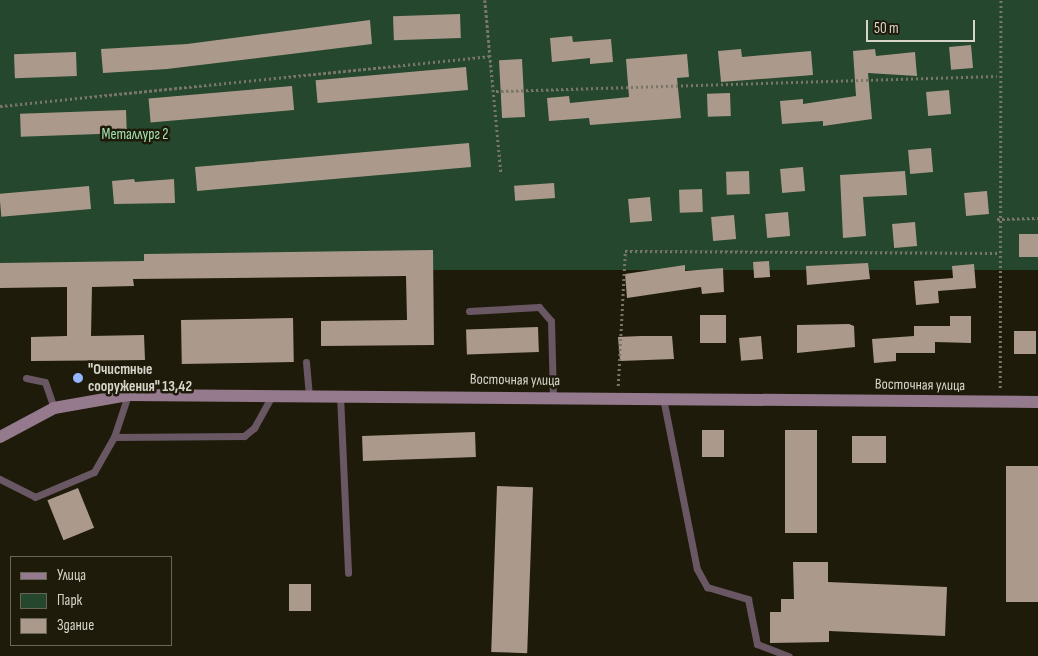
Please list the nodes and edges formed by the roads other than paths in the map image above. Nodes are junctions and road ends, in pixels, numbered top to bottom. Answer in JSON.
{"nodes":[{"id":1,"x":469,"y":311,"type":"dead end"},
{"id":2,"x":306,"y":362,"type":"dead end"},
{"id":3,"x":26,"y":378,"type":"dead end"},
{"id":4,"x":340,"y":394,"type":"junction"},
{"id":5,"x":128,"y":395,"type":"junction"},
{"id":6,"x":272,"y":395,"type":"junction"},
{"id":7,"x":309,"y":395,"type":"junction"},
{"id":8,"x":553,"y":397,"type":"junction"},
{"id":9,"x":663,"y":398,"type":"junction"},
{"id":10,"x":1038,"y":402,"type":"edge"},
{"id":11,"x":54,"y":408,"type":"junction"},
{"id":12,"x":0,"y":437,"type":"edge"},
{"id":13,"x":114,"y":437,"type":"junction"},
{"id":14,"x":0,"y":479,"type":"edge"},
{"id":15,"x":348,"y":573,"type":"dead end"},
{"id":16,"x":789,"y":656,"type":"edge"}],
"edges":[{"from":1,"to":8,"type":"lane"},
{"from":2,"to":7,"type":"lane"},
{"from":3,"to":11,"type":"lane"},
{"from":4,"to":7,"type":"main road","name":"Восточная улица"},
{"from":4,"to":8,"type":"main road","name":"Восточная улица"},
{"from":4,"to":15,"type":"lane"},
{"from":5,"to":6,"type":"main road","name":"Восточная улица"},
{"from":5,"to":11,"type":"main road","name":"Восточная улица"},
{"from":5,"to":13,"type":"lane"},
{"from":6,"to":7,"type":"main road","name":"Восточная улица"},
{"from":6,"to":13,"type":"lane"},
{"from":8,"to":9,"type":"main road","name":"Восточная улица"},
{"from":9,"to":10,"type":"main road","name":"Восточная улица"},
{"from":9,"to":16,"type":"lane"},
{"from":11,"to":12,"type":"main road","name":"Восточная улица"},
{"from":13,"to":14,"type":"lane"}]}
